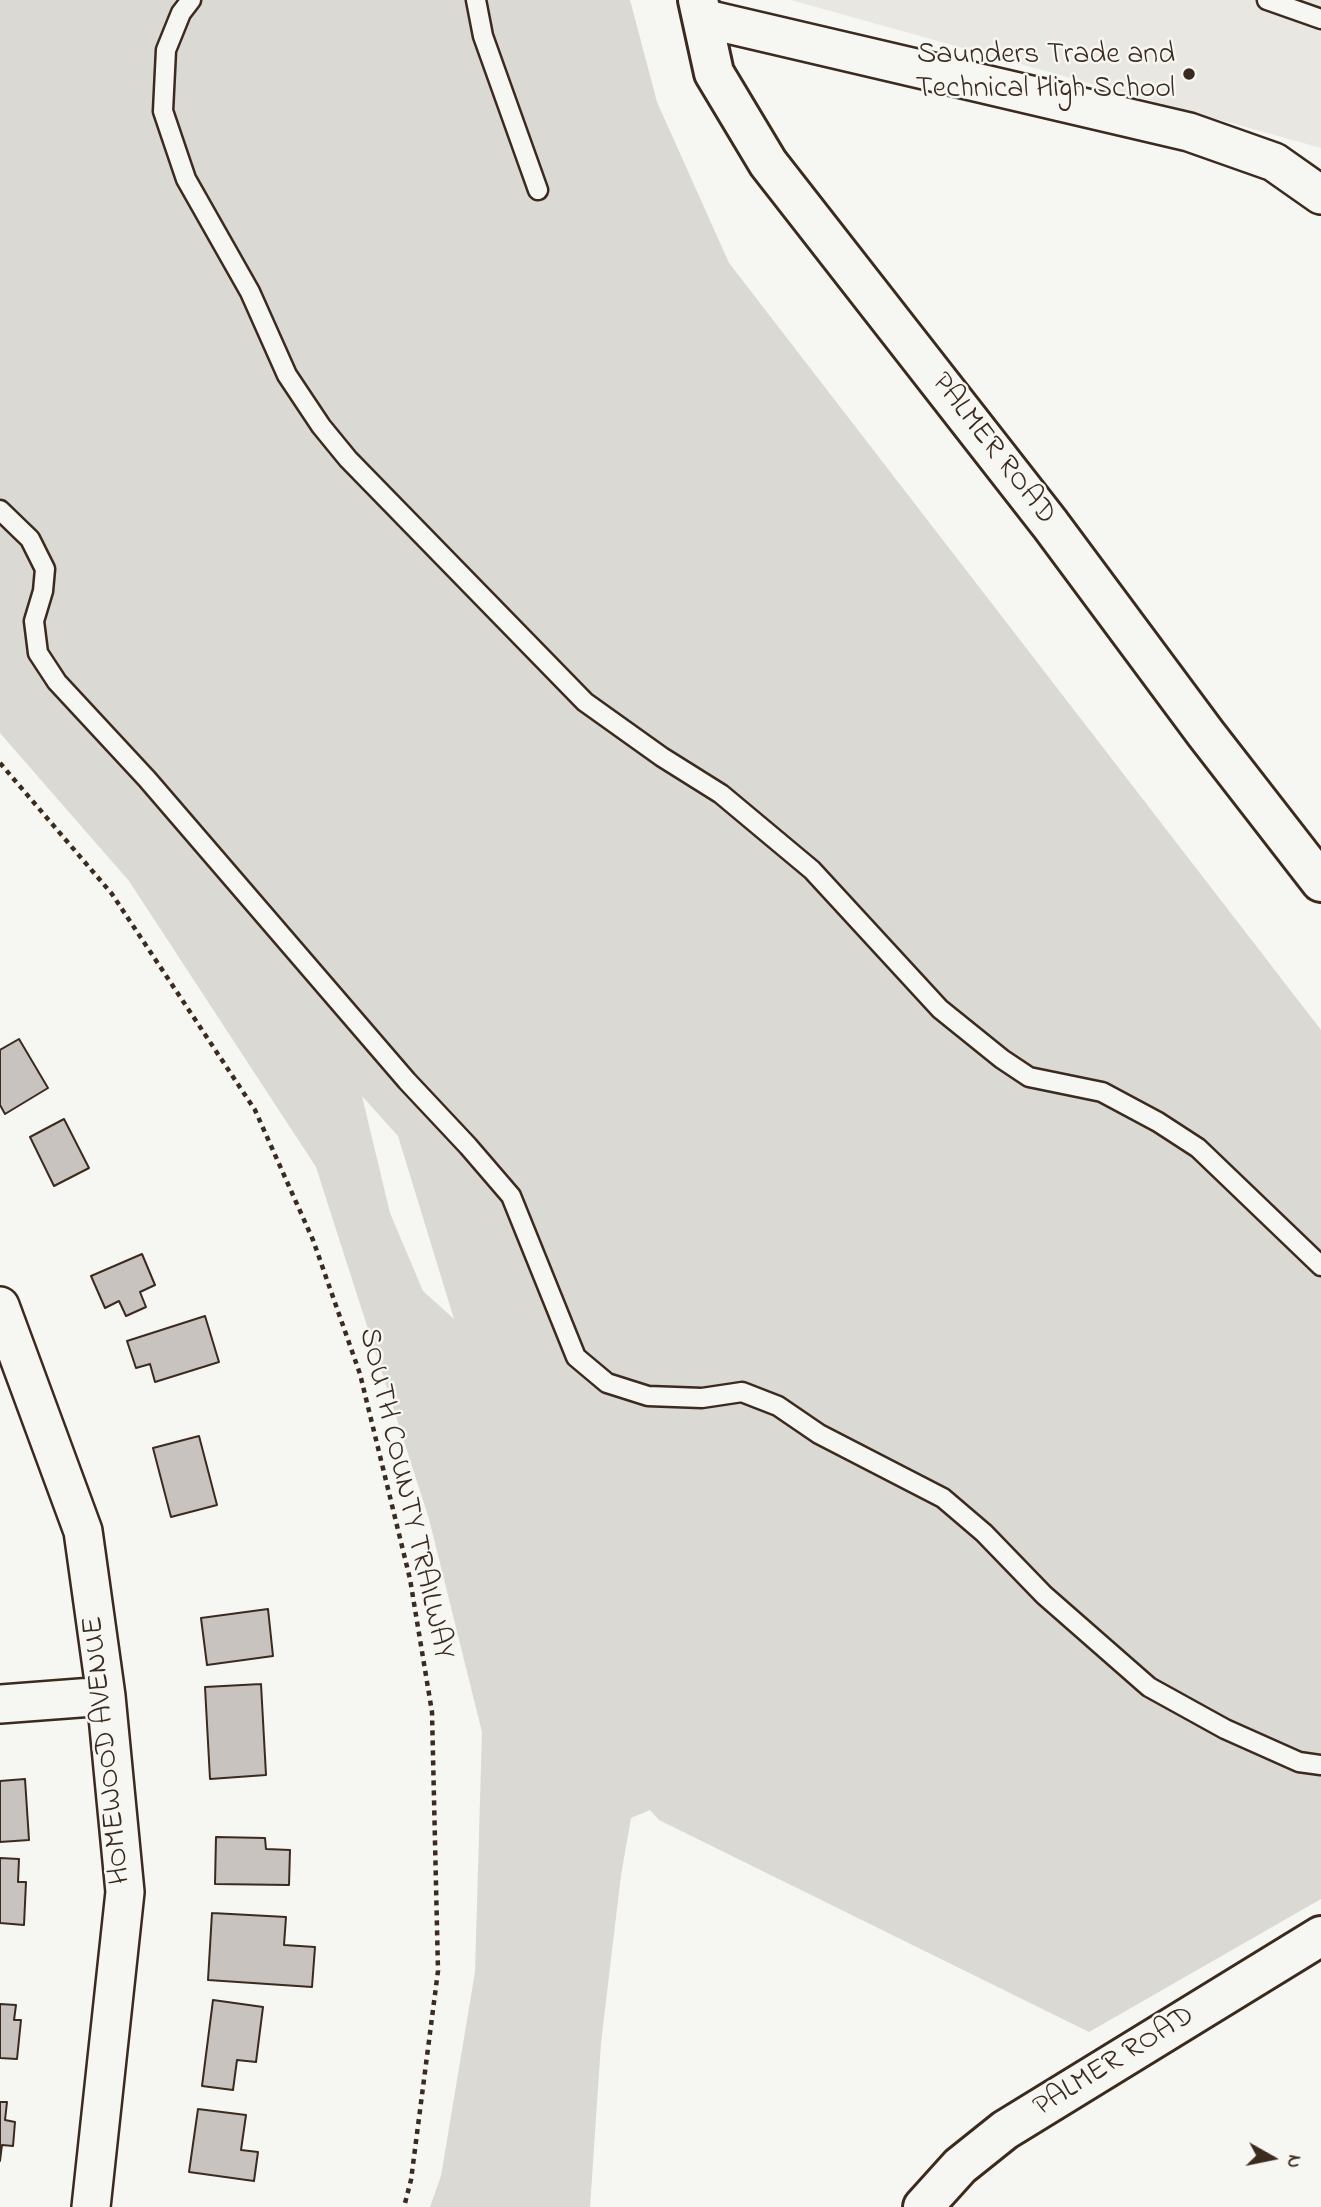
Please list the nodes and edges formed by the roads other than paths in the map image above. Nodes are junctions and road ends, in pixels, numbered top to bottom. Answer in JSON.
{"nodes":[{"id":1,"x":191,"y":0,"type":"edge"},
{"id":2,"x":476,"y":0,"type":"edge"},
{"id":3,"x":1267,"y":0,"type":"edge"},
{"id":4,"x":700,"y":9,"type":"edge"},
{"id":5,"x":1321,"y":19,"type":"edge"},
{"id":6,"x":538,"y":190,"type":"dead end"},
{"id":7,"x":1321,"y":195,"type":"edge"},
{"id":8,"x":0,"y":510,"type":"edge"},
{"id":9,"x":1321,"y":882,"type":"edge"},
{"id":10,"x":1321,"y":1266,"type":"edge"},
{"id":11,"x":0,"y":1306,"type":"edge"},
{"id":12,"x":106,"y":1696,"type":"junction"},
{"id":13,"x":0,"y":1704,"type":"edge"},
{"id":14,"x":1321,"y":1765,"type":"edge"},
{"id":15,"x":1321,"y":1936,"type":"edge"},
{"id":16,"x":91,"y":2207,"type":"edge"},
{"id":17,"x":923,"y":2207,"type":"edge"}],
"edges":[{"from":1,"to":10,"type":"lane"},
{"from":2,"to":6,"type":"lane"},
{"from":3,"to":5,"type":"lane"},
{"from":4,"to":7,"type":"street"},
{"from":4,"to":9,"type":"street","name":"PALMER ROAD"},
{"from":8,"to":14,"type":"lane"},
{"from":11,"to":12,"type":"street","name":"HOMEWOOD AVENUE"},
{"from":12,"to":13,"type":"street"},
{"from":12,"to":16,"type":"street","name":"HOMEWOOD AVENUE"},
{"from":15,"to":17,"type":"street","name":"PALMER ROAD"}]}
